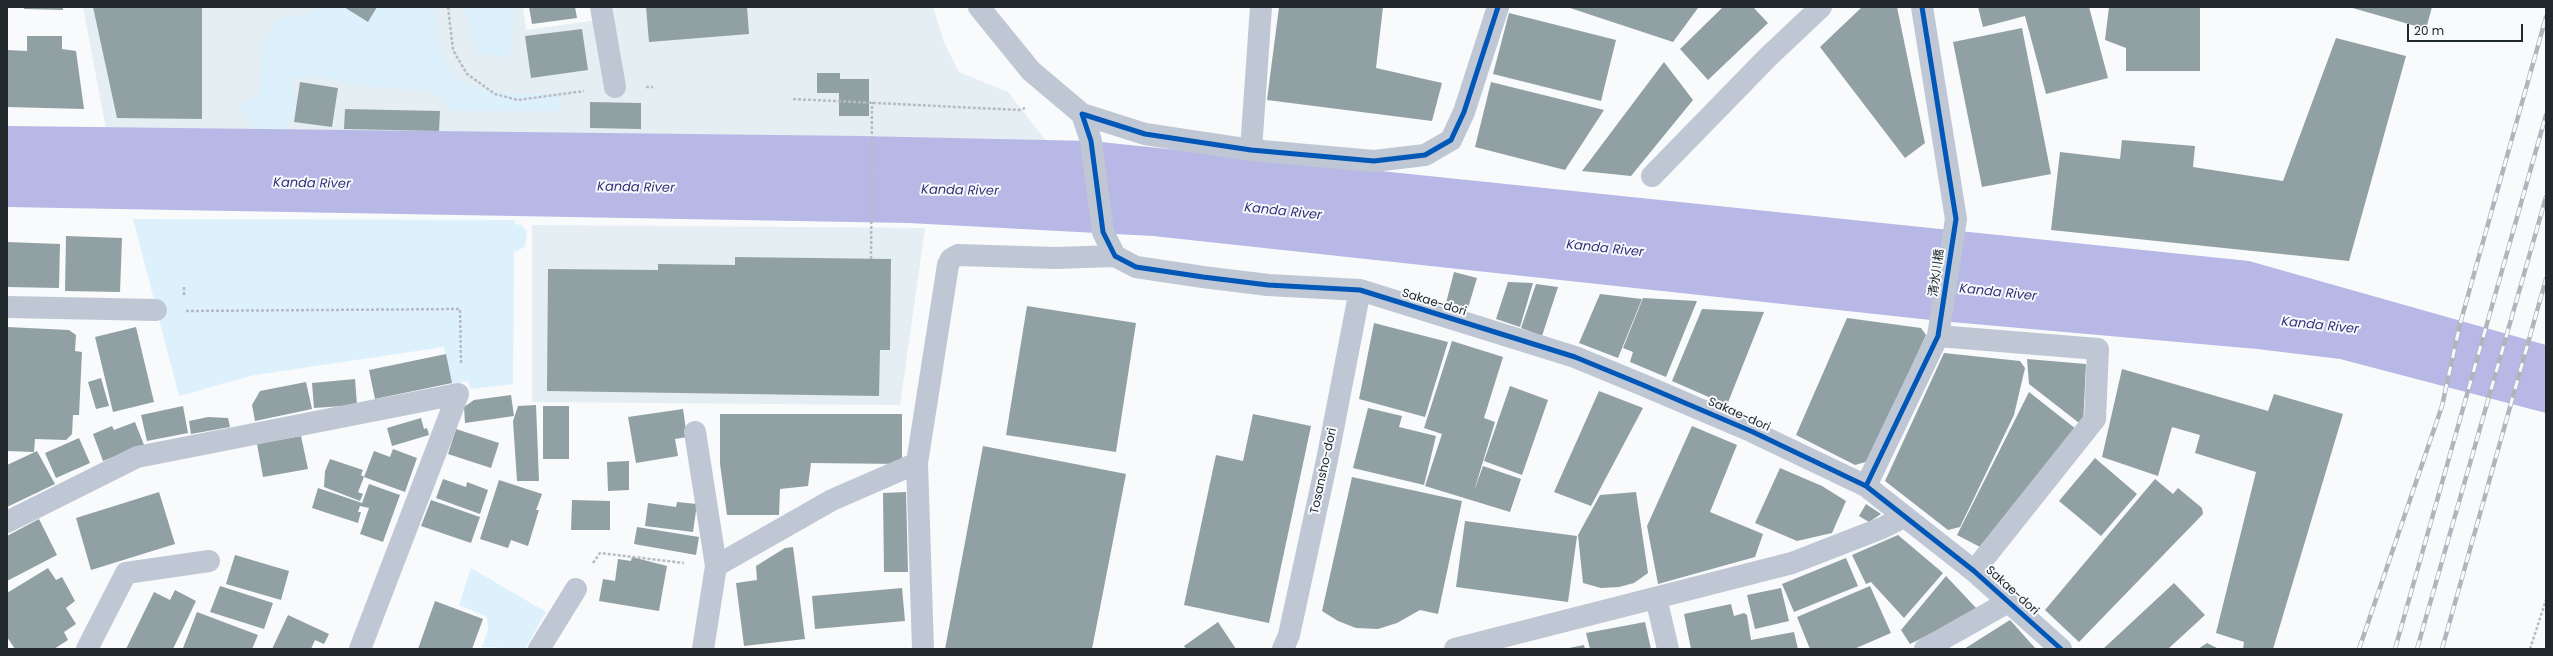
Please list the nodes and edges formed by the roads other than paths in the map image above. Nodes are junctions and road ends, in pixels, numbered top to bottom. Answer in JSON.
{"nodes":[{"id":1,"x":600,"y":7,"type":"edge"},
{"id":2,"x":979,"y":7,"type":"edge"},
{"id":3,"x":1261,"y":7,"type":"edge"},
{"id":4,"x":1498,"y":7,"type":"edge"},
{"id":5,"x":1821,"y":7,"type":"edge"},
{"id":6,"x":1922,"y":7,"type":"edge"},
{"id":7,"x":615,"y":87,"type":"road end"},
{"id":8,"x":1082,"y":114,"type":"junction"},
{"id":9,"x":1252,"y":150,"type":"junction"},
{"id":10,"x":1652,"y":176,"type":"dead end"},
{"id":11,"x":1115,"y":256,"type":"junction"},
{"id":12,"x":1360,"y":290,"type":"junction"},
{"id":13,"x":7,"y":307,"type":"edge"},
{"id":14,"x":156,"y":310,"type":"road end"},
{"id":15,"x":1939,"y":328,"type":"junction"},
{"id":16,"x":695,"y":432,"type":"dead end"},
{"id":17,"x":916,"y":463,"type":"junction"},
{"id":18,"x":1866,"y":486,"type":"junction"},
{"id":19,"x":1904,"y":517,"type":"junction"},
{"id":20,"x":7,"y":522,"type":"edge"},
{"id":21,"x":209,"y":561,"type":"dead end"},
{"id":22,"x":716,"y":566,"type":"junction"},
{"id":23,"x":1974,"y":571,"type":"junction"},
{"id":24,"x":576,"y":589,"type":"road end"},
{"id":25,"x":1656,"y":598,"type":"junction"},
{"id":26,"x":2010,"y":601,"type":"junction"},
{"id":27,"x":1498,"y":644,"type":"edge"},
{"id":28,"x":86,"y":649,"type":"edge"},
{"id":29,"x":360,"y":649,"type":"edge"},
{"id":30,"x":539,"y":649,"type":"edge"},
{"id":31,"x":703,"y":649,"type":"edge"},
{"id":32,"x":923,"y":649,"type":"edge"},
{"id":33,"x":1283,"y":649,"type":"edge"},
{"id":34,"x":1455,"y":649,"type":"edge"},
{"id":35,"x":1668,"y":649,"type":"edge"},
{"id":36,"x":1925,"y":649,"type":"edge"},
{"id":37,"x":2060,"y":649,"type":"edge"}],
"edges":[{"from":1,"to":7,"type":"street"},
{"from":2,"to":8,"type":"street"},
{"from":3,"to":9,"type":"street"},
{"from":4,"to":9,"type":"street"},
{"from":5,"to":10,"type":"street"},
{"from":6,"to":15,"type":"street","name":"清水川橋"},
{"from":8,"to":9,"type":"street"},
{"from":8,"to":11,"type":"street"},
{"from":11,"to":12,"type":"street","name":"Sakae-dori"},
{"from":11,"to":17,"type":"street"},
{"from":12,"to":18,"type":"street","name":"Sakae-dori"},
{"from":12,"to":33,"type":"street","name":"Tosansho-dori"},
{"from":13,"to":14,"type":"street"},
{"from":15,"to":18,"type":"street","name":"清水川橋"},
{"from":15,"to":23,"type":"street"},
{"from":16,"to":22,"type":"street"},
{"from":17,"to":22,"type":"street"},
{"from":17,"to":32,"type":"street"},
{"from":18,"to":19,"type":"street","name":"Sakae-dori"},
{"from":19,"to":23,"type":"street","name":"Sakae-dori"},
{"from":19,"to":25,"type":"street"},
{"from":20,"to":29,"type":"street"},
{"from":21,"to":28,"type":"street"},
{"from":22,"to":31,"type":"street"},
{"from":23,"to":26,"type":"street","name":"Sakae-dori"},
{"from":24,"to":30,"type":"street"},
{"from":25,"to":27,"type":"street"},
{"from":25,"to":35,"type":"street"},
{"from":26,"to":36,"type":"street"},
{"from":26,"to":37,"type":"street","name":"Sakae-dori"},
{"from":27,"to":34,"type":"street"}]}
